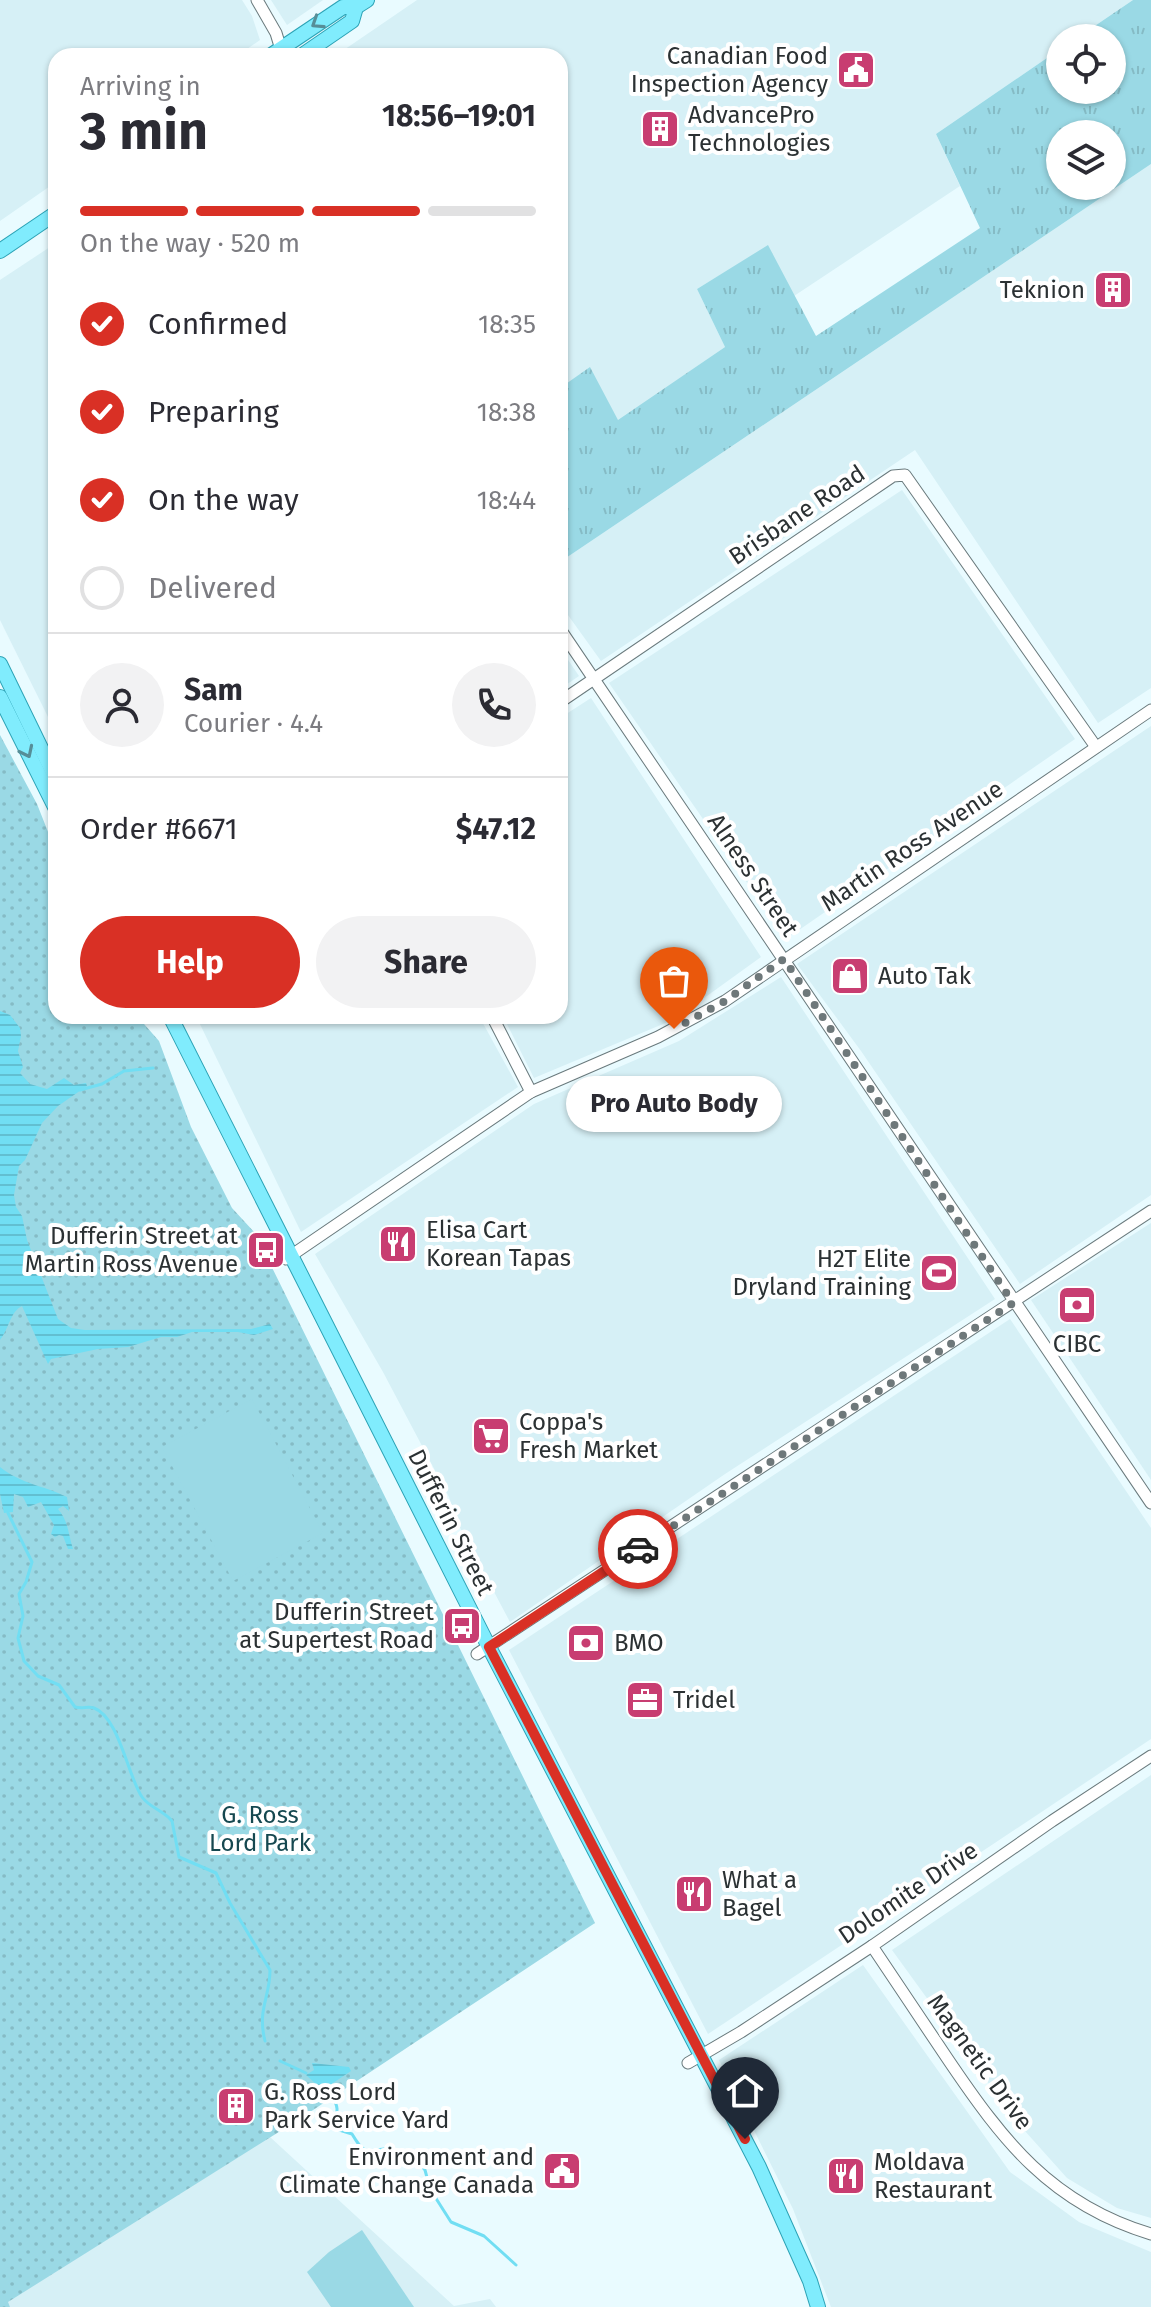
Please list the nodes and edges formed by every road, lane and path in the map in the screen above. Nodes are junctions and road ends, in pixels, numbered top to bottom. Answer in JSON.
{"nodes":[{"id":1,"x":257,"y":0,"type":"edge"},
{"id":2,"x":362,"y":4,"type":"edge"},
{"id":3,"x":276,"y":48,"type":"edge"},
{"id":4,"x":285,"y":48,"type":"edge"},
{"id":5,"x":313,"y":48,"type":"edge"},
{"id":6,"x":48,"y":218,"type":"edge"},
{"id":7,"x":0,"y":251,"type":"edge"},
{"id":8,"x":568,"y":641,"type":"edge"},
{"id":9,"x":0,"y":664,"type":"edge"},
{"id":10,"x":593,"y":680,"type":"junction"},
{"id":11,"x":0,"y":697,"type":"edge"},
{"id":12,"x":568,"y":697,"type":"edge"},
{"id":13,"x":1151,"y":710,"type":"edge"},
{"id":14,"x":1096,"y":747,"type":"junction"},
{"id":15,"x":48,"y":763,"type":"edge"},
{"id":16,"x":48,"y":793,"type":"edge"},
{"id":17,"x":784,"y":959,"type":"junction"},
{"id":18,"x":174,"y":1024,"type":"edge"},
{"id":19,"x":496,"y":1024,"type":"edge"},
{"id":20,"x":531,"y":1092,"type":"junction"},
{"id":21,"x":1151,"y":1211,"type":"edge"},
{"id":22,"x":289,"y":1257,"type":"junction"},
{"id":23,"x":1013,"y":1303,"type":"junction"},
{"id":24,"x":1151,"y":1503,"type":"edge"},
{"id":25,"x":483,"y":1650,"type":"junction"},
{"id":26,"x":1151,"y":1756,"type":"edge"},
{"id":27,"x":872,"y":1946,"type":"junction"},
{"id":28,"x":701,"y":2053,"type":"junction"},
{"id":29,"x":688,"y":2063,"type":"dead end"},
{"id":30,"x":1151,"y":2234,"type":"edge"},
{"id":31,"x":818,"y":2307,"type":"edge"}],
"edges":[{"from":1,"to":3,"type":"street"},
{"from":2,"to":4,"type":"main road","one_way":true},
{"from":2,"to":5,"type":"main road"},
{"from":6,"to":7,"type":"main road"},
{"from":8,"to":10,"type":"street","name":"Alness Street"},
{"from":9,"to":15,"type":"main road"},
{"from":10,"to":12,"type":"street","name":"Brisbane Road"},
{"from":10,"to":14,"type":"street","name":"Brisbane Road"},
{"from":10,"to":17,"type":"street","name":"Alness Street"},
{"from":11,"to":16,"type":"main road","one_way":true},
{"from":13,"to":14,"type":"street","name":"Martin Ross Avenue"},
{"from":14,"to":17,"type":"street","name":"Martin Ross Avenue"},
{"from":17,"to":20,"type":"street","name":"Martin Ross Avenue"},
{"from":17,"to":23,"type":"street","name":"Alness Street"},
{"from":18,"to":22,"type":"main road","name":"Dufferin Street"},
{"from":19,"to":20,"type":"street"},
{"from":20,"to":22,"type":"street","name":"Martin Ross Avenue"},
{"from":21,"to":23,"type":"street"},
{"from":22,"to":25,"type":"main road","name":"Dufferin Street"},
{"from":23,"to":24,"type":"street","name":"Alness Street"},
{"from":23,"to":25,"type":"street"},
{"from":25,"to":28,"type":"main road","name":"Dufferin Street"},
{"from":26,"to":27,"type":"street","name":"Dolomite Drive"},
{"from":27,"to":28,"type":"street","name":"Dolomite Drive"},
{"from":27,"to":30,"type":"street","name":"Magnetic Drive"},
{"from":28,"to":29,"type":"street","name":"Dolomite Drive"},
{"from":28,"to":31,"type":"main road","name":"Dufferin Street"}]}
